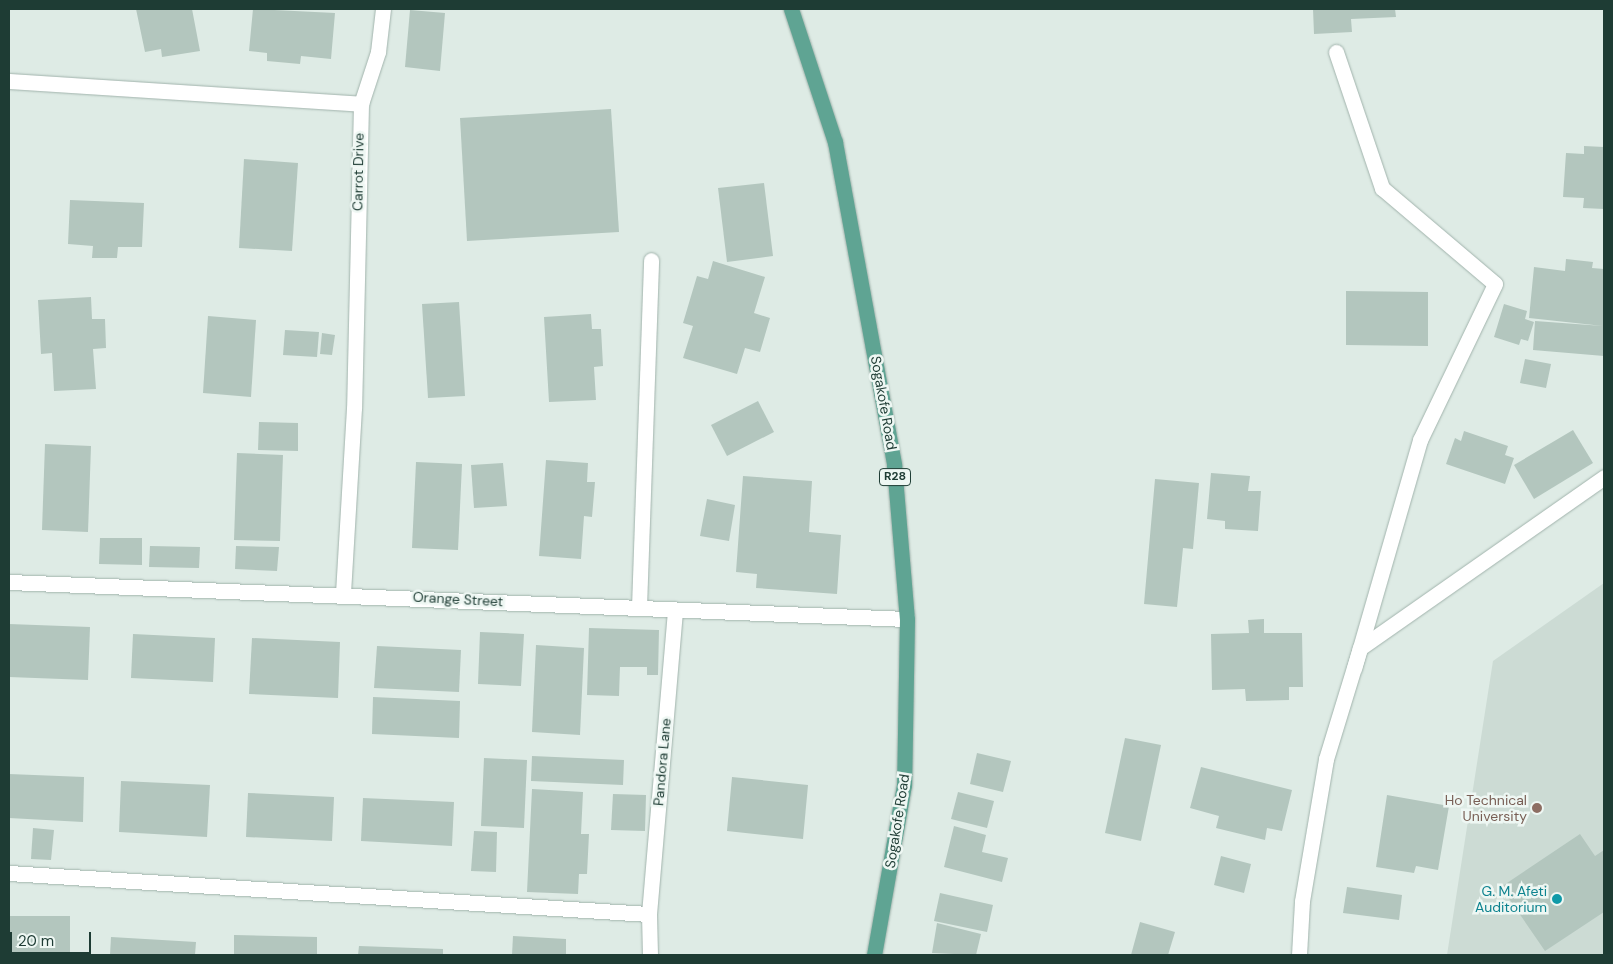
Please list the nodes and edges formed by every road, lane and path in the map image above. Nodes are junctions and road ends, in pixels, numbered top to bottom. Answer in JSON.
{"nodes":[{"id":1,"x":384,"y":9,"type":"edge"},
{"id":2,"x":791,"y":9,"type":"edge"},
{"id":3,"x":1336,"y":52,"type":"dead end"},
{"id":4,"x":9,"y":81,"type":"edge"},
{"id":5,"x":361,"y":104,"type":"junction"},
{"id":6,"x":651,"y":260,"type":"dead end"},
{"id":7,"x":1604,"y":477,"type":"edge"},
{"id":8,"x":9,"y":582,"type":"edge"},
{"id":9,"x":343,"y":593,"type":"junction"},
{"id":10,"x":639,"y":607,"type":"junction"},
{"id":11,"x":675,"y":610,"type":"junction"},
{"id":12,"x":907,"y":619,"type":"junction"},
{"id":13,"x":1354,"y":668,"type":"junction"},
{"id":14,"x":9,"y":873,"type":"edge"},
{"id":15,"x":649,"y":914,"type":"junction"},
{"id":16,"x":650,"y":955,"type":"edge"},
{"id":17,"x":874,"y":955,"type":"edge"},
{"id":18,"x":1299,"y":955,"type":"edge"}],
"edges":[{"from":1,"to":5,"type":"street","name":"Carrot Drive"},
{"from":2,"to":12,"type":"main road","name":"Sogakofe Road","number":"R28"},
{"from":3,"to":13,"type":"street"},
{"from":4,"to":5,"type":"street"},
{"from":5,"to":9,"type":"street","name":"Carrot Drive"},
{"from":6,"to":10,"type":"street"},
{"from":7,"to":13,"type":"street"},
{"from":8,"to":9,"type":"street","name":"Orange Street"},
{"from":9,"to":10,"type":"street","name":"Orange Street"},
{"from":10,"to":11,"type":"street","name":"Orange Street"},
{"from":11,"to":12,"type":"street","name":"Orange Street"},
{"from":11,"to":15,"type":"street","name":"Pandora Lane"},
{"from":12,"to":17,"type":"main road","name":"Sogakofe Road","number":"R28"},
{"from":13,"to":18,"type":"street"},
{"from":14,"to":15,"type":"street"},
{"from":15,"to":16,"type":"street","name":"Pandora Lane"}]}
